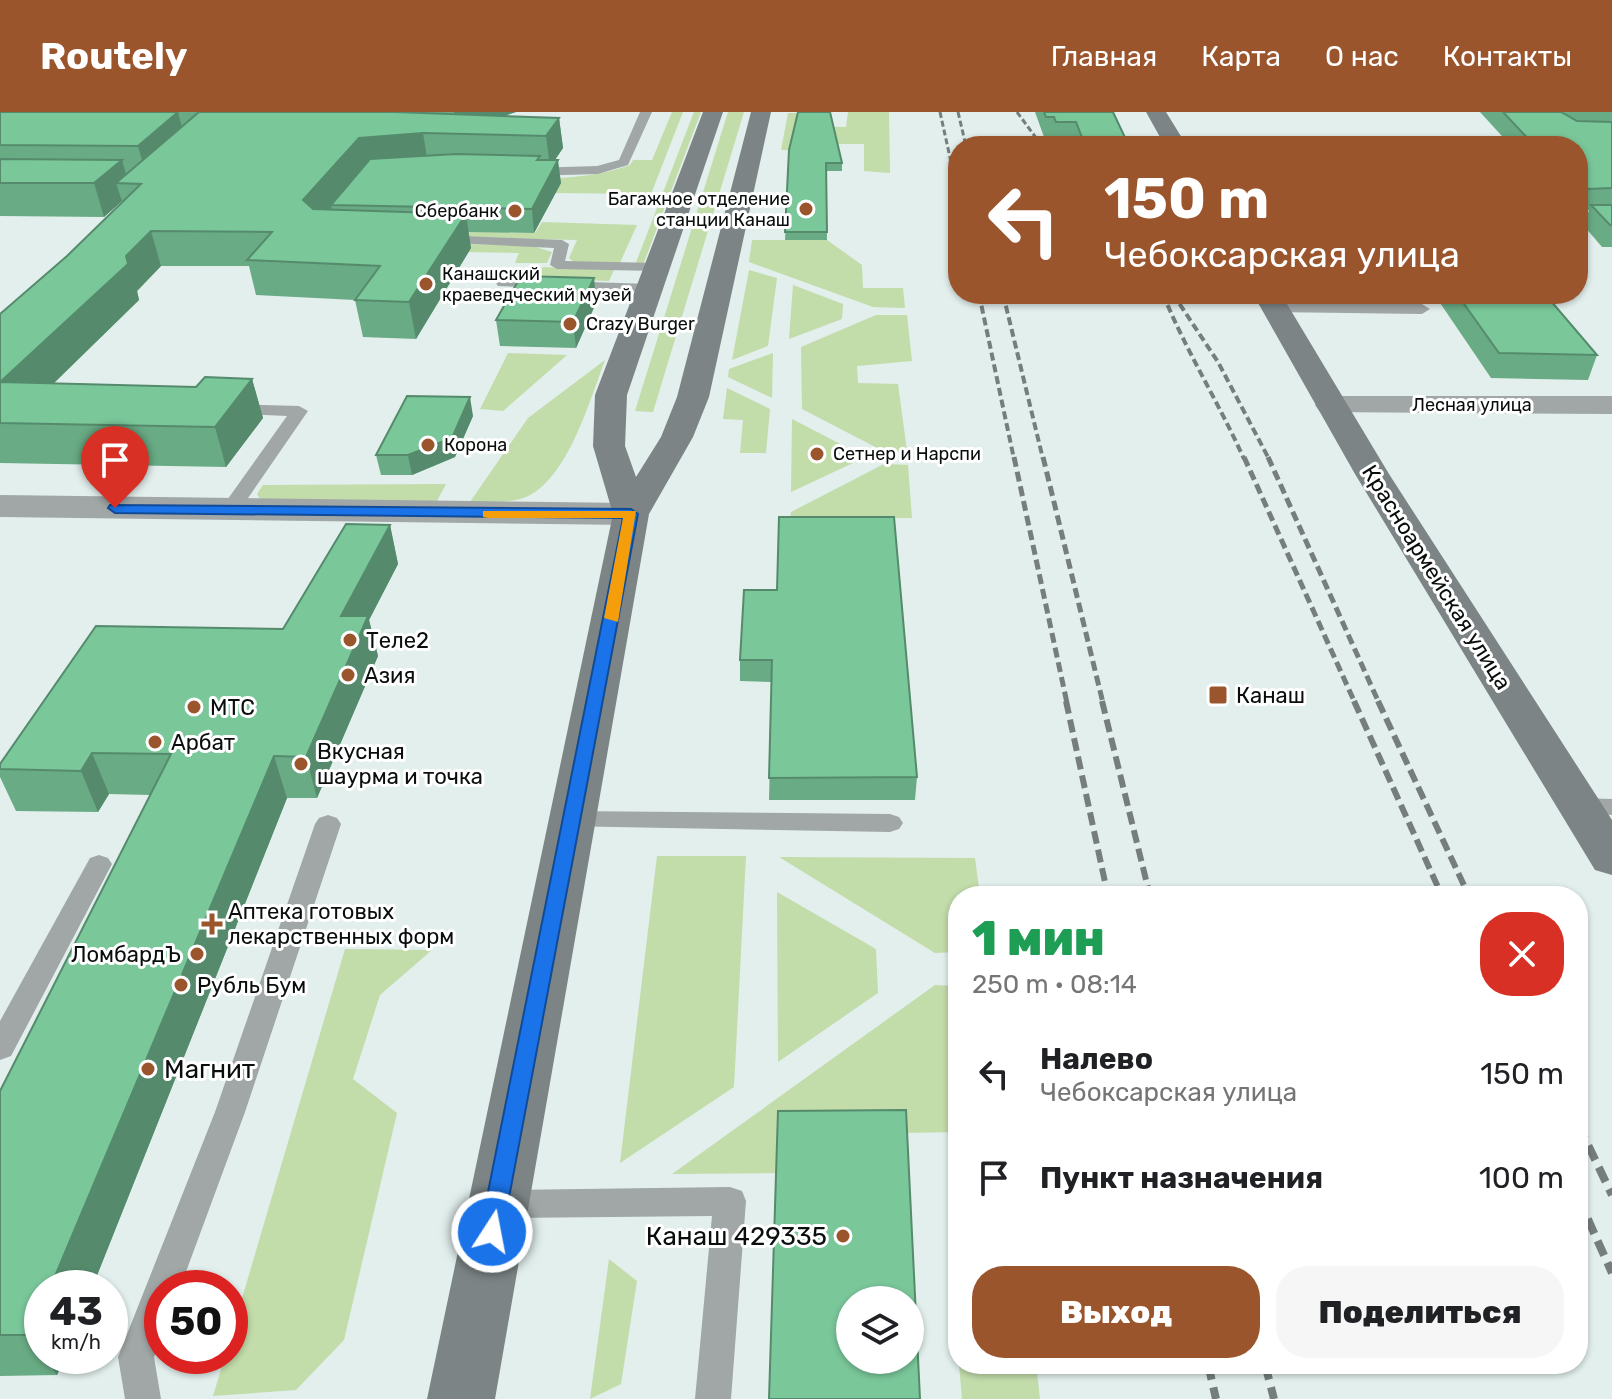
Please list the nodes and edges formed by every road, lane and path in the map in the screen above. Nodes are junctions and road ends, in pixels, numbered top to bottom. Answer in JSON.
{"nodes":[{"id":1,"x":646,"y":112,"type":"edge"},
{"id":2,"x":713,"y":112,"type":"edge"},
{"id":3,"x":761,"y":112,"type":"edge"},
{"id":4,"x":1156,"y":112,"type":"edge"},
{"id":5,"x":1170,"y":136,"type":"edge"},
{"id":6,"x":508,"y":172,"type":"edge"},
{"id":7,"x":425,"y":239,"type":"edge"},
{"id":8,"x":653,"y":278,"type":"junction"},
{"id":9,"x":503,"y":283,"type":"dead end"},
{"id":10,"x":1273,"y":304,"type":"edge"},
{"id":11,"x":1328,"y":304,"type":"edge"},
{"id":12,"x":1422,"y":309,"type":"dead end"},
{"id":13,"x":1331,"y":405,"type":"junction"},
{"id":14,"x":1612,"y":405,"type":"edge"},
{"id":15,"x":208,"y":408,"type":"edge"},
{"id":16,"x":0,"y":506,"type":"edge"},
{"id":17,"x":230,"y":510,"type":"junction"},
{"id":18,"x":631,"y":514,"type":"junction"},
{"id":19,"x":1596,"y":806,"type":"edge"},
{"id":20,"x":570,"y":820,"type":"junction"},
{"id":21,"x":890,"y":823,"type":"dead end"},
{"id":22,"x":328,"y":824,"type":"dead end"},
{"id":23,"x":1612,"y":858,"type":"edge"},
{"id":24,"x":99,"y":864,"type":"dead end"},
{"id":25,"x":0,"y":1048,"type":"edge"},
{"id":26,"x":497,"y":1204,"type":"junction"},
{"id":27,"x":169,"y":1270,"type":"edge"},
{"id":28,"x":144,"y":1336,"type":"edge"},
{"id":29,"x":143,"y":1399,"type":"edge"},
{"id":30,"x":461,"y":1399,"type":"edge"},
{"id":31,"x":713,"y":1399,"type":"edge"}],
"edges":[{"from":1,"to":6,"type":"lane"},
{"from":2,"to":8,"type":"main road"},
{"from":3,"to":18,"type":"main road"},
{"from":4,"to":5,"type":"main road"},
{"from":7,"to":8,"type":"lane"},
{"from":8,"to":9,"type":"lane"},
{"from":8,"to":18,"type":"main road"},
{"from":10,"to":13,"type":"main road","name":"Красноармейская улица"},
{"from":11,"to":12,"type":"lane"},
{"from":13,"to":14,"type":"street","name":"Лесная улица"},
{"from":13,"to":19,"type":"main road","name":"Красноармейская улица"},
{"from":15,"to":17,"type":"lane"},
{"from":16,"to":17,"type":"street"},
{"from":17,"to":18,"type":"street"},
{"from":18,"to":20,"type":"main road"},
{"from":19,"to":23,"type":"main road","name":"Красноармейская улица"},
{"from":20,"to":21,"type":"lane"},
{"from":20,"to":26,"type":"main road"},
{"from":22,"to":27,"type":"lane"},
{"from":24,"to":25,"type":"lane"},
{"from":26,"to":30,"type":"main road"},
{"from":26,"to":31,"type":"lane"},
{"from":28,"to":29,"type":"lane"}]}
